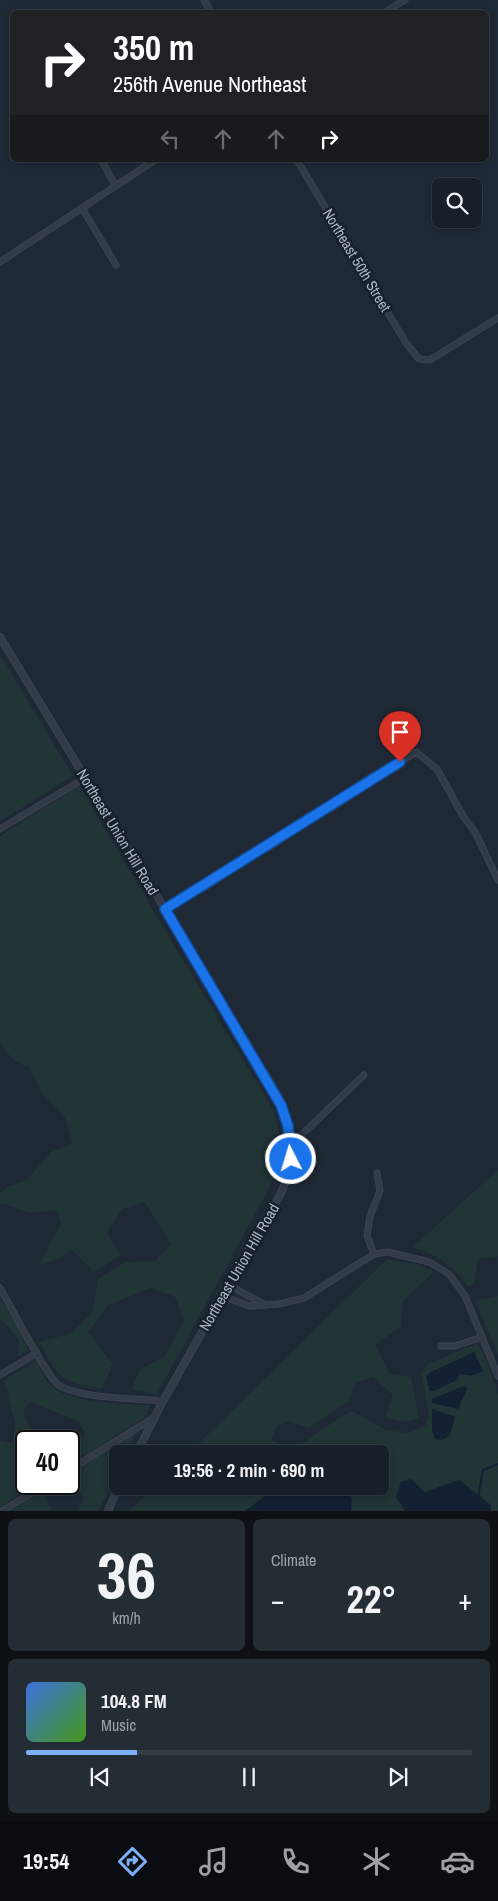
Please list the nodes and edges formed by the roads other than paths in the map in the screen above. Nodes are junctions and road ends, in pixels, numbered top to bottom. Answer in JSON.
{"nodes":[{"id":1,"x":405,"y":0,"type":"edge"},
{"id":2,"x":388,"y":10,"type":"edge"},
{"id":3,"x":101,"y":162,"type":"edge"},
{"id":4,"x":152,"y":162,"type":"edge"},
{"id":5,"x":298,"y":162,"type":"edge"},
{"id":6,"x":116,"y":186,"type":"junction"},
{"id":7,"x":82,"y":208,"type":"junction"},
{"id":8,"x":0,"y":262,"type":"edge"},
{"id":9,"x":116,"y":265,"type":"dead end"},
{"id":10,"x":498,"y":318,"type":"edge"},
{"id":11,"x":0,"y":637,"type":"edge"},
{"id":12,"x":84,"y":778,"type":"junction"},
{"id":13,"x":0,"y":829,"type":"edge"},
{"id":14,"x":498,"y":880,"type":"edge"},
{"id":15,"x":165,"y":909,"type":"junction"},
{"id":16,"x":364,"y":1076,"type":"dead end"},
{"id":17,"x":291,"y":1145,"type":"junction"},
{"id":18,"x":377,"y":1173,"type":"dead end"},
{"id":19,"x":374,"y":1254,"type":"junction"},
{"id":20,"x":228,"y":1285,"type":"junction"},
{"id":21,"x":0,"y":1288,"type":"edge"},
{"id":22,"x":222,"y":1296,"type":"junction"},
{"id":23,"x":266,"y":1305,"type":"junction"},
{"id":24,"x":482,"y":1337,"type":"junction"},
{"id":25,"x":441,"y":1346,"type":"dead end"},
{"id":26,"x":37,"y":1353,"type":"junction"},
{"id":27,"x":0,"y":1375,"type":"edge"},
{"id":28,"x":498,"y":1376,"type":"edge"},
{"id":29,"x":163,"y":1401,"type":"junction"},
{"id":30,"x":155,"y":1417,"type":"junction"},
{"id":31,"x":141,"y":1445,"type":"edge"},
{"id":32,"x":80,"y":1463,"type":"edge"},
{"id":33,"x":28,"y":1495,"type":"edge"},
{"id":34,"x":115,"y":1495,"type":"edge"},
{"id":35,"x":2,"y":1511,"type":"edge"},
{"id":36,"x":108,"y":1511,"type":"edge"}],
"edges":[{"from":1,"to":2,"type":"street"},
{"from":3,"to":6,"type":"street"},
{"from":4,"to":6,"type":"street"},
{"from":5,"to":10,"type":"street","name":"Northeast 50th Street"},
{"from":6,"to":7,"type":"street"},
{"from":7,"to":8,"type":"street"},
{"from":7,"to":9,"type":"street"},
{"from":11,"to":12,"type":"street","name":"Northeast Union Hill Road"},
{"from":12,"to":13,"type":"street"},
{"from":12,"to":15,"type":"street","name":"Northeast Union Hill Road"},
{"from":14,"to":15,"type":"street"},
{"from":15,"to":17,"type":"street","name":"Northeast Union Hill Road"},
{"from":16,"to":17,"type":"street"},
{"from":17,"to":20,"type":"street","name":"Northeast Union Hill Road"},
{"from":18,"to":19,"type":"street"},
{"from":19,"to":23,"type":"street"},
{"from":19,"to":24,"type":"street"},
{"from":20,"to":22,"type":"street","name":"Northeast Union Hill Road"},
{"from":20,"to":23,"type":"street"},
{"from":21,"to":26,"type":"street"},
{"from":22,"to":23,"type":"street"},
{"from":22,"to":29,"type":"street","name":"Northeast Union Hill Road"},
{"from":24,"to":25,"type":"street"},
{"from":24,"to":28,"type":"street"},
{"from":26,"to":27,"type":"street"},
{"from":26,"to":29,"type":"street"},
{"from":29,"to":30,"type":"street","name":"Northeast Union Hill Road"},
{"from":30,"to":31,"type":"street","name":"Northeast Union Hill Road"},
{"from":30,"to":32,"type":"street"},
{"from":33,"to":35,"type":"street"},
{"from":34,"to":36,"type":"street"}]}
